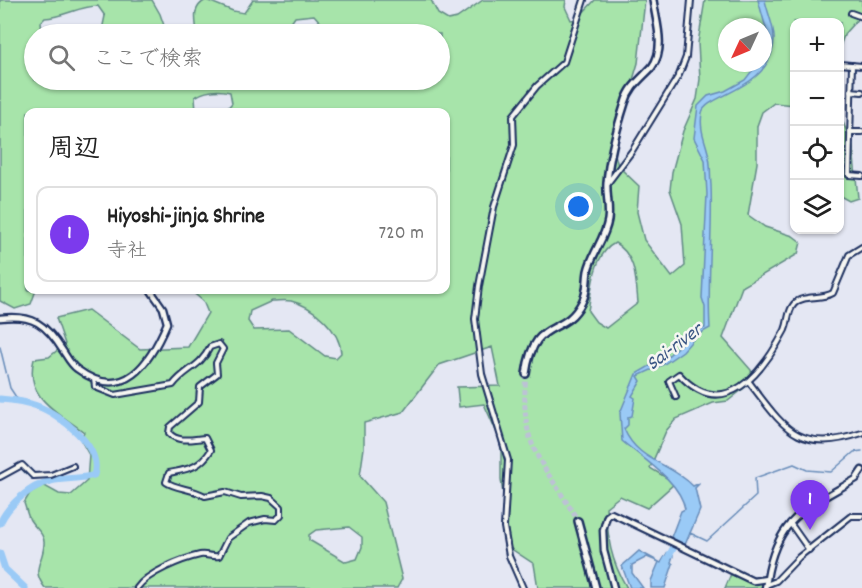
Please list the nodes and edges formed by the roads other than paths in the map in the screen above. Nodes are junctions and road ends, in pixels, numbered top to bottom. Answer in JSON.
{"nodes":[{"id":1,"x":584,"y":0,"type":"edge"},
{"id":2,"x":653,"y":0,"type":"edge"},
{"id":3,"x":691,"y":0,"type":"edge"},
{"id":4,"x":851,"y":12,"type":"dead end"},
{"id":5,"x":862,"y":17,"type":"edge"},
{"id":6,"x":844,"y":64,"type":"edge"},
{"id":7,"x":852,"y":65,"type":"junction"},
{"id":8,"x":862,"y":66,"type":"edge"},
{"id":9,"x":851,"y":91,"type":"junction"},
{"id":10,"x":862,"y":92,"type":"edge"},
{"id":11,"x":850,"y":132,"type":"junction"},
{"id":12,"x":862,"y":132,"type":"edge"},
{"id":13,"x":862,"y":176,"type":"edge"},
{"id":14,"x":607,"y":184,"type":"junction"},
{"id":15,"x":862,"y":247,"type":"edge"},
{"id":16,"x":153,"y":294,"type":"edge"},
{"id":17,"x":0,"y":318,"type":"edge"},
{"id":18,"x":526,"y":374,"type":"tunnel mouth"},
{"id":19,"x":94,"y":379,"type":"junction"},
{"id":20,"x":749,"y":382,"type":"junction"},
{"id":21,"x":676,"y":396,"type":"dead end"},
{"id":22,"x":862,"y":433,"type":"edge"},
{"id":23,"x":73,"y":466,"type":"dead end"},
{"id":24,"x":862,"y":470,"type":"edge"},
{"id":25,"x":0,"y":477,"type":"edge"},
{"id":26,"x":862,"y":516,"type":"edge"},
{"id":27,"x":578,"y":521,"type":"tunnel mouth"},
{"id":28,"x":790,"y":523,"type":"junction"},
{"id":29,"x":809,"y":550,"type":"junction"},
{"id":30,"x":767,"y":579,"type":"junction"},
{"id":31,"x":765,"y":586,"type":"edge"},
{"id":32,"x":137,"y":588,"type":"edge"},
{"id":33,"x":523,"y":588,"type":"edge"},
{"id":34,"x":596,"y":588,"type":"edge"},
{"id":35,"x":614,"y":588,"type":"edge"}],
"edges":[{"from":1,"to":33,"type":"street"},
{"from":2,"to":14,"type":"main road"},
{"from":3,"to":14,"type":"street"},
{"from":4,"to":5,"type":"street"},
{"from":6,"to":7,"type":"street"},
{"from":7,"to":8,"type":"street"},
{"from":7,"to":9,"type":"street"},
{"from":9,"to":10,"type":"street"},
{"from":9,"to":11,"type":"street"},
{"from":11,"to":12,"type":"street"},
{"from":11,"to":13,"type":"street"},
{"from":14,"to":18,"type":"main road"},
{"from":15,"to":20,"type":"street"},
{"from":16,"to":19,"type":"street"},
{"from":17,"to":19,"type":"street"},
{"from":19,"to":32,"type":"street"},
{"from":20,"to":21,"type":"street"},
{"from":20,"to":22,"type":"street"},
{"from":23,"to":25,"type":"street"},
{"from":24,"to":28,"type":"street"},
{"from":26,"to":29,"type":"street"},
{"from":27,"to":34,"type":"main road"},
{"from":28,"to":29,"type":"street"},
{"from":28,"to":30,"type":"street"},
{"from":29,"to":31,"type":"street"},
{"from":30,"to":31,"type":"street"},
{"from":30,"to":35,"type":"street"}]}
